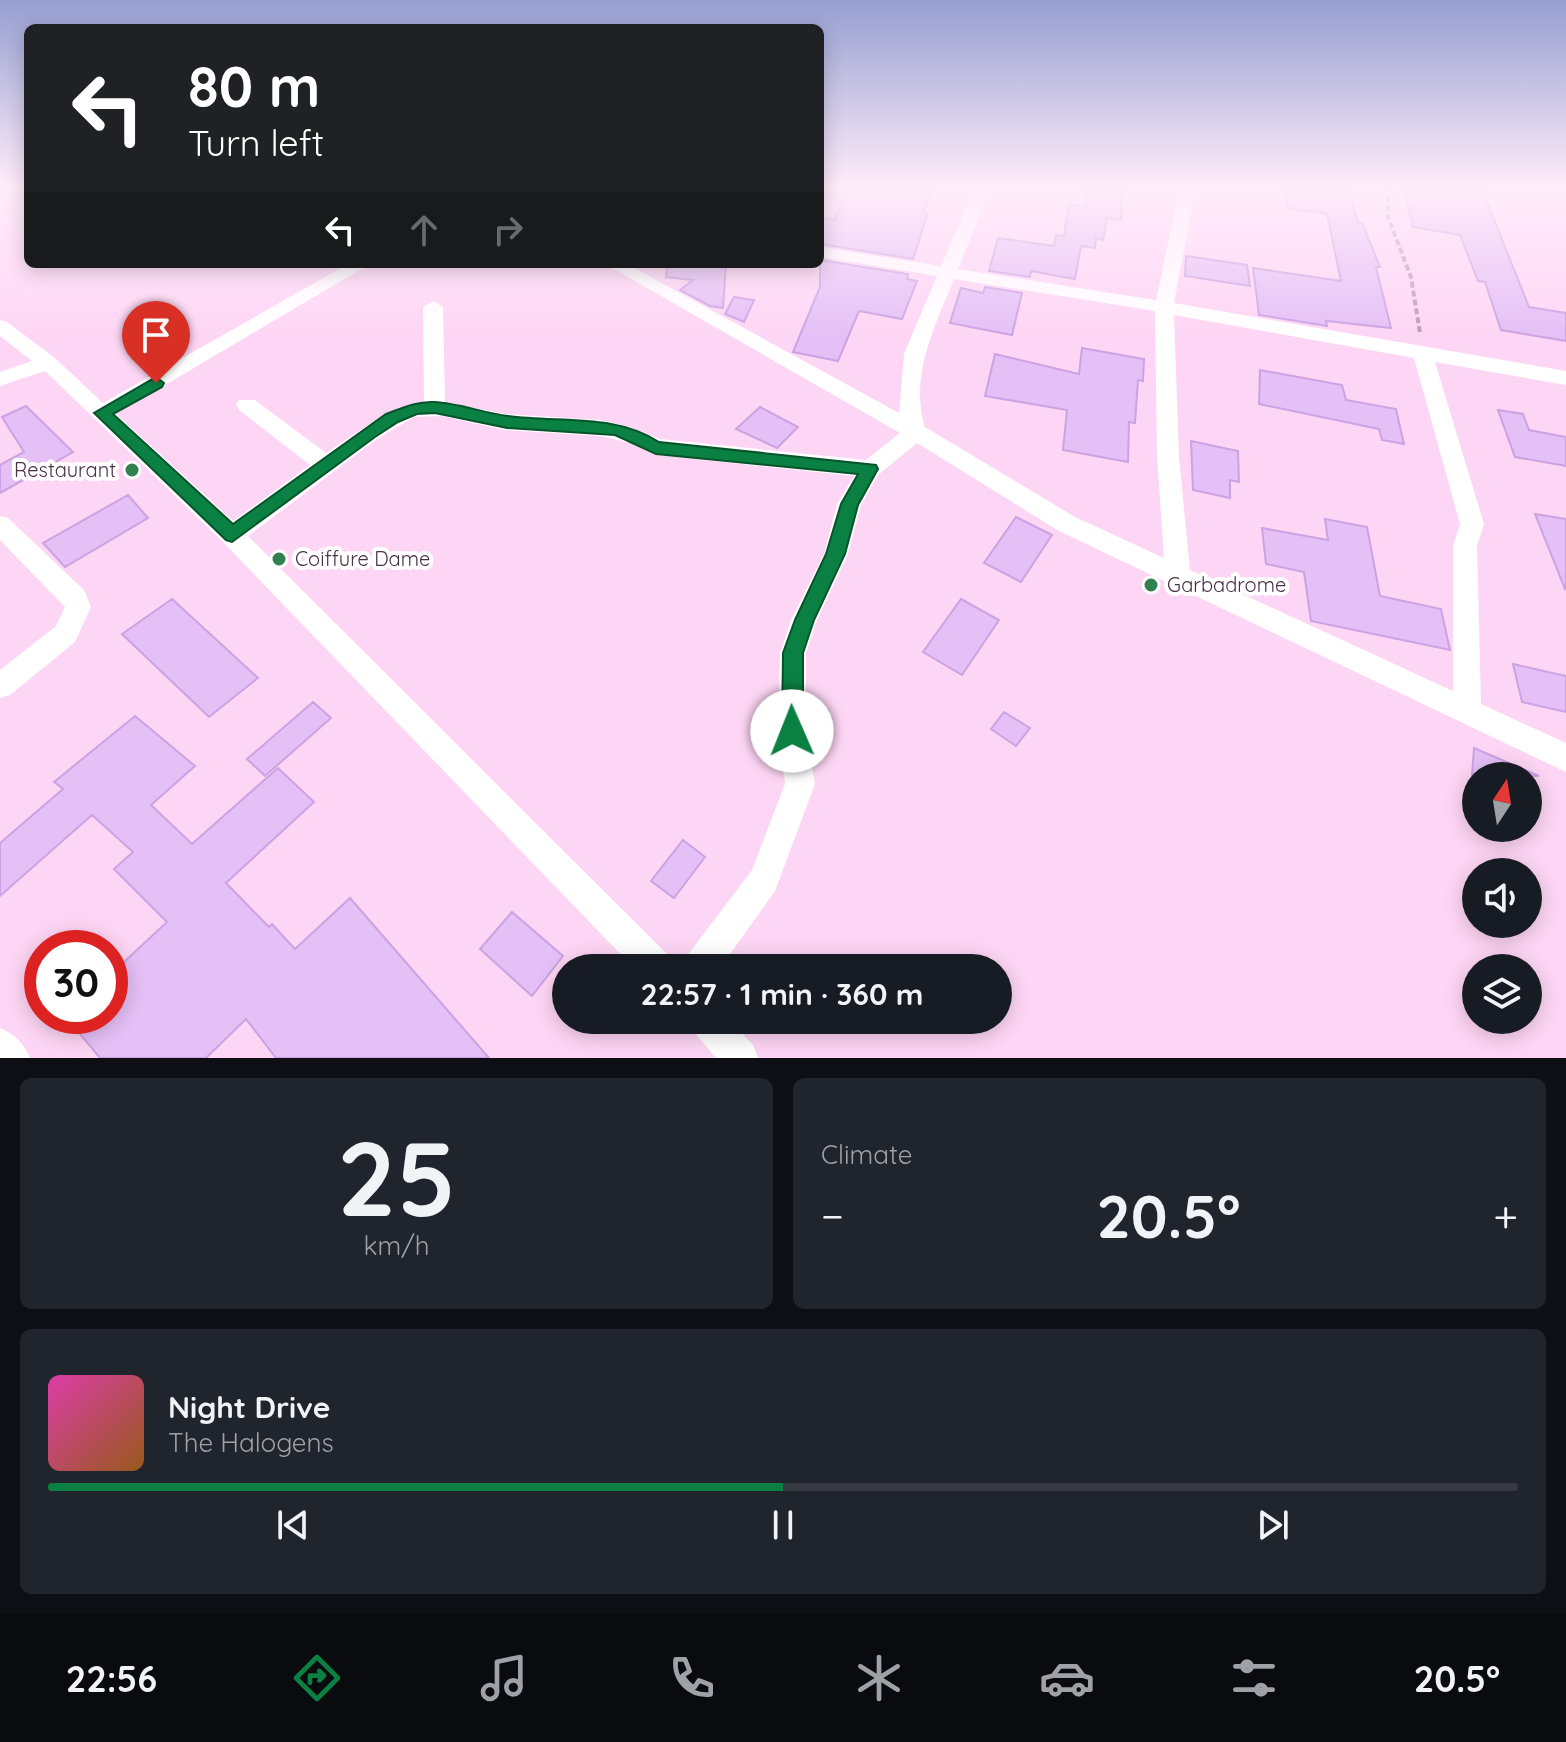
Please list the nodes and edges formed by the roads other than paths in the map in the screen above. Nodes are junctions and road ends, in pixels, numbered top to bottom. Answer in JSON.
{"nodes":[{"id":1,"x":963,"y":236,"type":"edge"},
{"id":2,"x":1178,"y":236,"type":"edge"},
{"id":3,"x":824,"y":253,"type":"edge"},
{"id":4,"x":354,"y":268,"type":"edge"},
{"id":5,"x":621,"y":268,"type":"edge"},
{"id":6,"x":948,"y":273,"type":"junction"},
{"id":7,"x":433,"y":307,"type":"dead end"},
{"id":8,"x":1164,"y":307,"type":"junction"},
{"id":9,"x":0,"y":326,"type":"edge"},
{"id":10,"x":1423,"y":354,"type":"junction"},
{"id":11,"x":48,"y":363,"type":"junction"},
{"id":12,"x":1566,"y":378,"type":"edge"},
{"id":13,"x":0,"y":379,"type":"edge"},
{"id":14,"x":247,"y":405,"type":"dead end"},
{"id":15,"x":435,"y":407,"type":"junction"},
{"id":16,"x":102,"y":413,"type":"junction"},
{"id":17,"x":916,"y":432,"type":"junction"},
{"id":18,"x":326,"y":465,"type":"junction"},
{"id":19,"x":870,"y":469,"type":"junction"},
{"id":20,"x":0,"y":525,"type":"edge"},
{"id":21,"x":232,"y":535,"type":"junction"},
{"id":22,"x":1178,"y":575,"type":"junction"},
{"id":23,"x":0,"y":686,"type":"edge"},
{"id":24,"x":1467,"y":710,"type":"junction"},
{"id":25,"x":1566,"y":758,"type":"edge"},
{"id":26,"x":643,"y":954,"type":"edge"},
{"id":27,"x":709,"y":954,"type":"edge"},
{"id":28,"x":718,"y":1034,"type":"edge"},
{"id":29,"x":0,"y":1046,"type":"edge"},
{"id":30,"x":738,"y":1057,"type":"edge"},
{"id":31,"x":12,"y":1058,"type":"edge"}],
"edges":[{"from":1,"to":6,"type":"street"},
{"from":2,"to":8,"type":"street"},
{"from":3,"to":6,"type":"street"},
{"from":4,"to":16,"type":"street"},
{"from":5,"to":17,"type":"street"},
{"from":6,"to":8,"type":"street"},
{"from":6,"to":17,"type":"street"},
{"from":7,"to":15,"type":"street"},
{"from":8,"to":10,"type":"street"},
{"from":8,"to":22,"type":"street"},
{"from":9,"to":11,"type":"street"},
{"from":10,"to":12,"type":"street"},
{"from":10,"to":24,"type":"street"},
{"from":11,"to":13,"type":"street"},
{"from":11,"to":16,"type":"street"},
{"from":14,"to":18,"type":"street"},
{"from":15,"to":18,"type":"street"},
{"from":15,"to":19,"type":"street"},
{"from":16,"to":21,"type":"street"},
{"from":17,"to":19,"type":"street"},
{"from":17,"to":22,"type":"street"},
{"from":18,"to":21,"type":"street"},
{"from":19,"to":27,"type":"street"},
{"from":20,"to":23,"type":"street"},
{"from":21,"to":26,"type":"street"},
{"from":22,"to":24,"type":"street"},
{"from":24,"to":25,"type":"street"},
{"from":28,"to":30,"type":"street"},
{"from":29,"to":31,"type":"street"}]}
